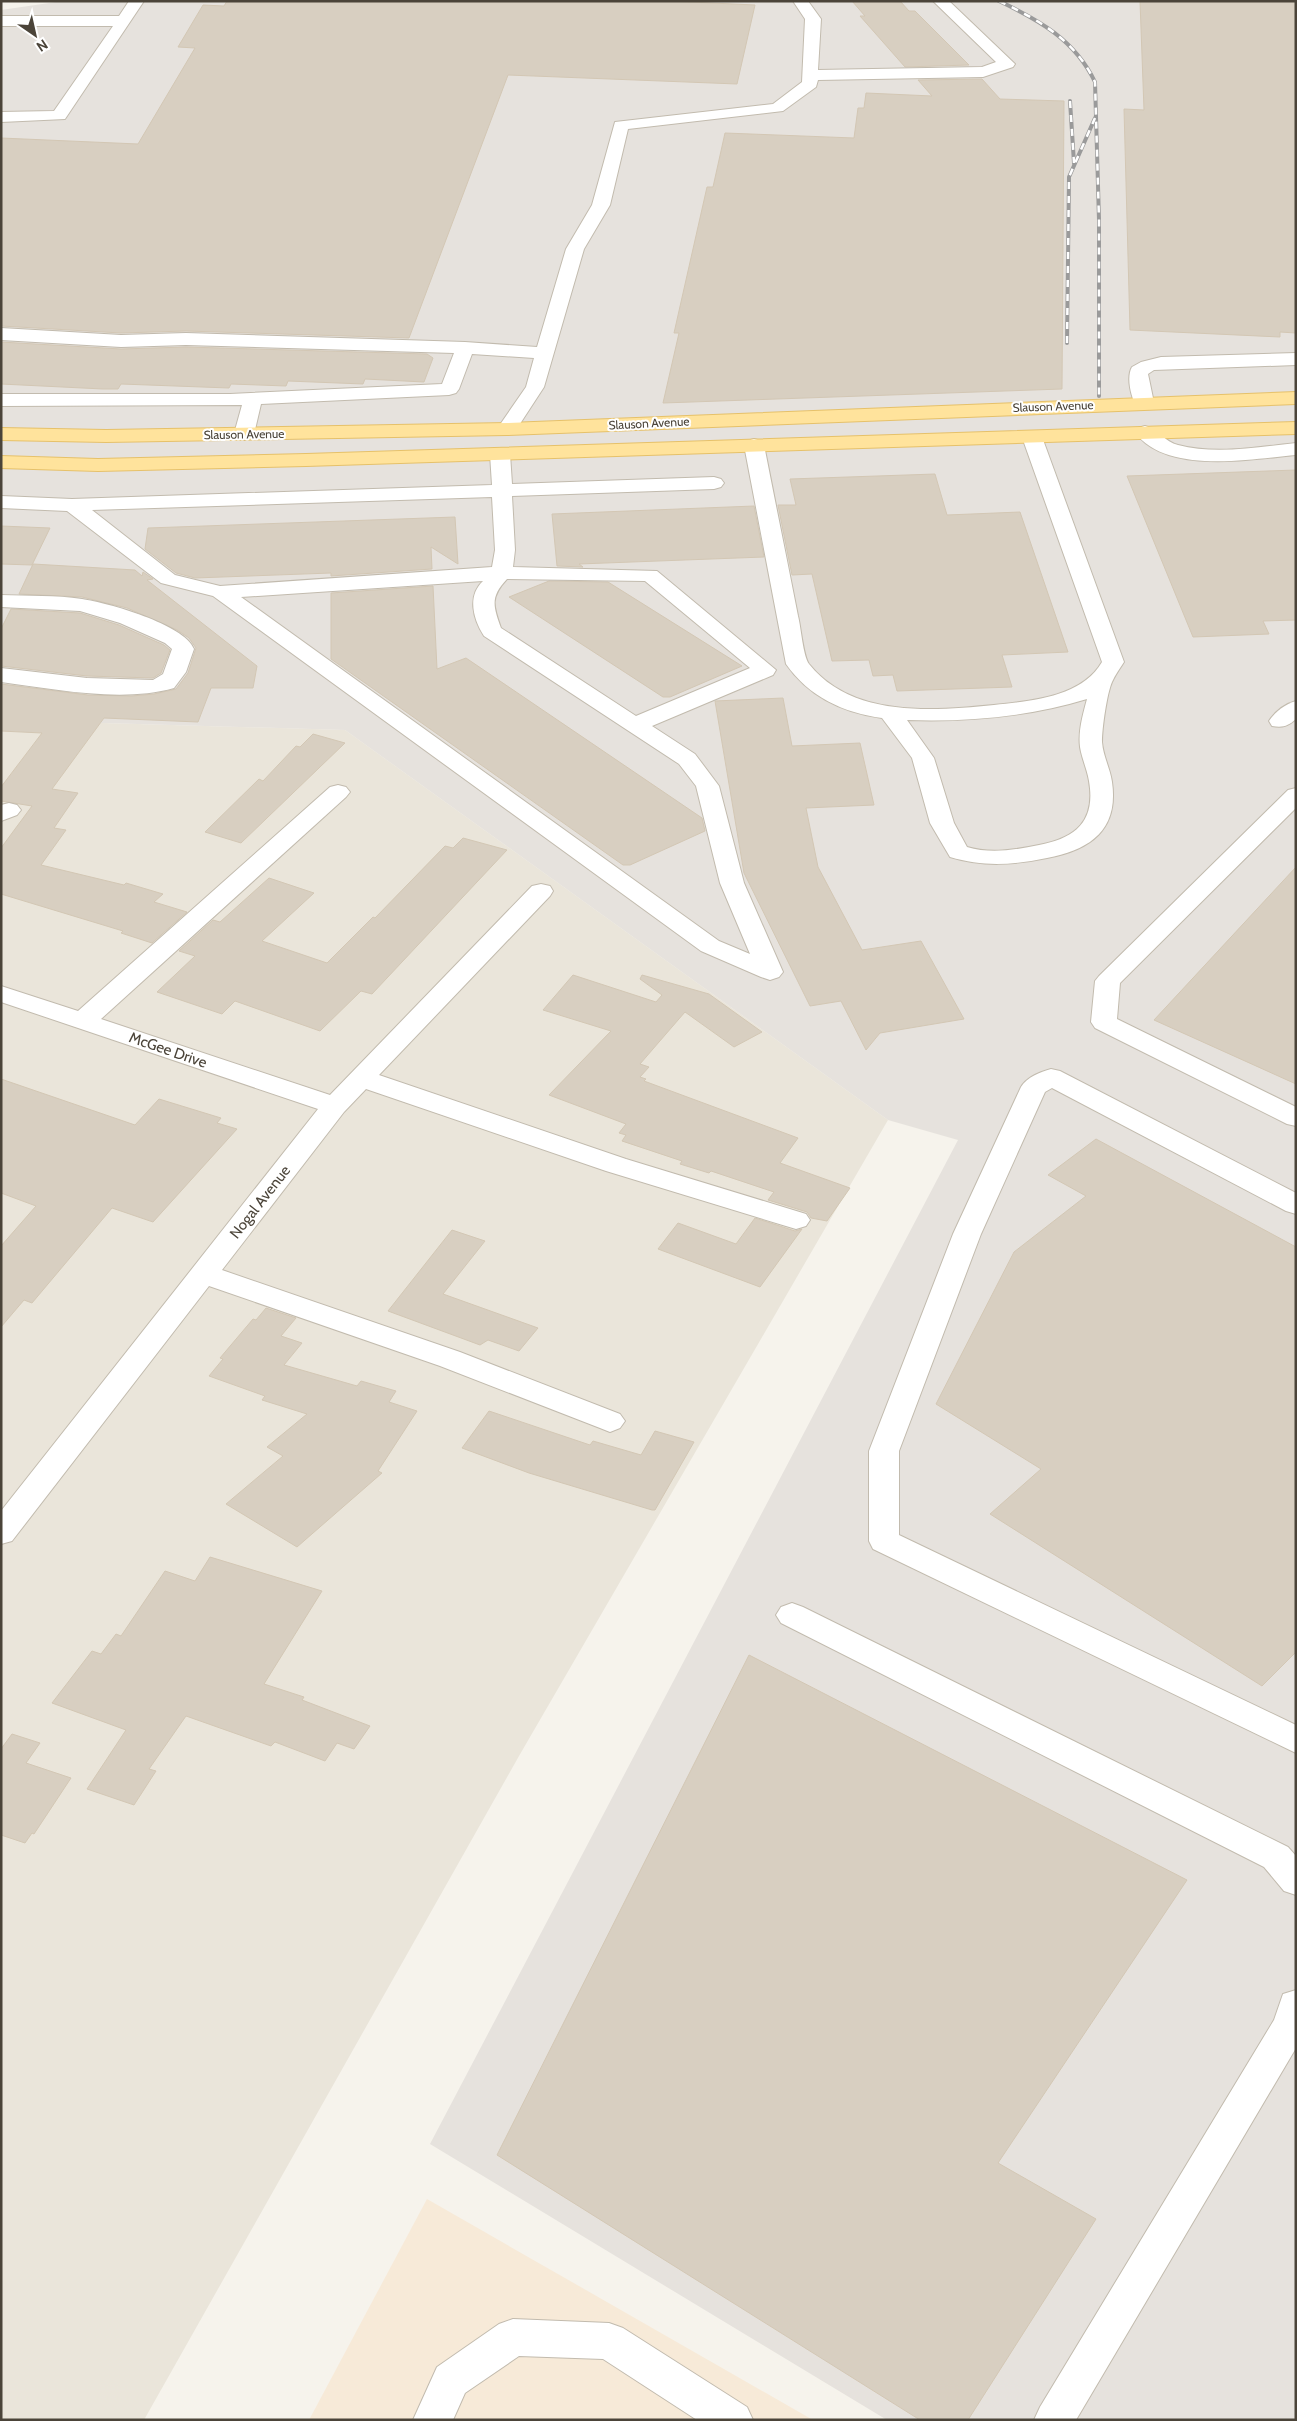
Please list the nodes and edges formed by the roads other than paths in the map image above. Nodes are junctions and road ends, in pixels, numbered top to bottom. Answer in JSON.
{"nodes":[{"id":1,"x":137,"y":1,"type":"edge"},
{"id":2,"x":800,"y":1,"type":"edge"},
{"id":3,"x":940,"y":1,"type":"edge"},
{"id":4,"x":1,"y":21,"type":"edge"},
{"id":5,"x":123,"y":21,"type":"junction"},
{"id":6,"x":810,"y":75,"type":"junction"},
{"id":7,"x":1,"y":117,"type":"edge"},
{"id":8,"x":1,"y":334,"type":"edge"},
{"id":9,"x":466,"y":348,"type":"junction"},
{"id":10,"x":545,"y":353,"type":"junction"},
{"id":11,"x":1296,"y":359,"type":"edge"},
{"id":12,"x":1296,"y":398,"type":"edge"},
{"id":13,"x":253,"y":399,"type":"junction"},
{"id":14,"x":1,"y":400,"type":"edge"},
{"id":15,"x":1144,"y":403,"type":"junction"},
{"id":16,"x":753,"y":418,"type":"junction"},
{"id":17,"x":507,"y":429,"type":"junction"},
{"id":18,"x":1295,"y":430,"type":"edge"},
{"id":19,"x":1145,"y":432,"type":"junction"},
{"id":20,"x":1,"y":434,"type":"edge"},
{"id":21,"x":244,"y":434,"type":"junction"},
{"id":22,"x":1032,"y":437,"type":"junction"},
{"id":23,"x":754,"y":445,"type":"junction"},
{"id":24,"x":1296,"y":449,"type":"edge"},
{"id":25,"x":500,"y":454,"type":"junction"},
{"id":26,"x":1,"y":462,"type":"edge"},
{"id":27,"x":714,"y":483,"type":"dead end"},
{"id":28,"x":502,"y":490,"type":"junction"},
{"id":29,"x":1,"y":502,"type":"edge"},
{"id":30,"x":72,"y":505,"type":"junction"},
{"id":31,"x":502,"y":573,"type":"junction"},
{"id":32,"x":220,"y":592,"type":"junction"},
{"id":33,"x":2,"y":594,"type":"edge"},
{"id":34,"x":1,"y":675,"type":"edge"},
{"id":35,"x":1101,"y":681,"type":"junction"},
{"id":36,"x":890,"y":713,"type":"junction"},
{"id":37,"x":634,"y":725,"type":"junction"},
{"id":38,"x":338,"y":792,"type":"dead end"},
{"id":39,"x":1296,"y":795,"type":"edge"},
{"id":40,"x":541,"y":891,"type":"dead end"},
{"id":41,"x":1,"y":994,"type":"edge"},
{"id":42,"x":83,"y":1021,"type":"junction"},
{"id":43,"x":362,"y":1078,"type":"junction"},
{"id":44,"x":335,"y":1106,"type":"junction"},
{"id":45,"x":1296,"y":1118,"type":"edge"},
{"id":46,"x":1296,"y":1205,"type":"edge"},
{"id":47,"x":796,"y":1220,"type":"dead end"},
{"id":48,"x":204,"y":1274,"type":"junction"},
{"id":49,"x":610,"y":1421,"type":"dead end"},
{"id":50,"x":1,"y":1533,"type":"edge"},
{"id":51,"x":792,"y":1614,"type":"dead end"},
{"id":52,"x":1296,"y":1740,"type":"edge"},
{"id":53,"x":1296,"y":1881,"type":"edge"},
{"id":54,"x":1296,"y":2005,"type":"edge"},
{"id":55,"x":433,"y":2420,"type":"edge"},
{"id":56,"x":733,"y":2420,"type":"edge"},
{"id":57,"x":1054,"y":2420,"type":"edge"}],
"edges":[{"from":1,"to":5,"type":"street"},
{"from":2,"to":6,"type":"street"},
{"from":3,"to":6,"type":"street"},
{"from":4,"to":5,"type":"street"},
{"from":5,"to":7,"type":"street"},
{"from":6,"to":10,"type":"street"},
{"from":8,"to":9,"type":"street"},
{"from":9,"to":10,"type":"street"},
{"from":9,"to":13,"type":"street"},
{"from":10,"to":17,"type":"street"},
{"from":11,"to":15,"type":"street"},
{"from":12,"to":15,"type":"main road","name":"Slauson Avenue"},
{"from":13,"to":14,"type":"street"},
{"from":13,"to":21,"type":"street"},
{"from":15,"to":16,"type":"main road","name":"Slauson Avenue"},
{"from":16,"to":17,"type":"main road","name":"Slauson Avenue"},
{"from":16,"to":23,"type":"main road"},
{"from":17,"to":21,"type":"main road","name":"Slauson Avenue"},
{"from":17,"to":25,"type":"main road"},
{"from":18,"to":19,"type":"main road","name":"Slauson Avenue"},
{"from":19,"to":22,"type":"main road","name":"Slauson Avenue"},
{"from":19,"to":24,"type":"street"},
{"from":20,"to":21,"type":"main road","name":"Slauson Avenue"},
{"from":22,"to":23,"type":"main road","name":"Slauson Avenue"},
{"from":22,"to":35,"type":"street"},
{"from":23,"to":25,"type":"main road","name":"Slauson Avenue"},
{"from":23,"to":36,"type":"street"},
{"from":25,"to":26,"type":"main road","name":"Slauson Avenue"},
{"from":25,"to":28,"type":"street"},
{"from":27,"to":28,"type":"street"},
{"from":28,"to":30,"type":"street"},
{"from":28,"to":31,"type":"street"},
{"from":29,"to":30,"type":"street"},
{"from":30,"to":32,"type":"street"},
{"from":31,"to":32,"type":"street"},
{"from":31,"to":37,"type":"street"},
{"from":31,"to":37,"type":"street"},
{"from":32,"to":37,"type":"street"},
{"from":33,"to":34,"type":"street"},
{"from":35,"to":36,"type":"street"},
{"from":35,"to":36,"type":"street"},
{"from":38,"to":42,"type":"street"},
{"from":39,"to":45,"type":"street"},
{"from":40,"to":43,"type":"street","name":"Nogal Avenue"},
{"from":41,"to":42,"type":"street","name":"McGee Drive"},
{"from":42,"to":44,"type":"street","name":"McGee Drive"},
{"from":43,"to":44,"type":"street","name":"Nogal Avenue"},
{"from":43,"to":47,"type":"street"},
{"from":44,"to":48,"type":"street","name":"Nogal Avenue"},
{"from":46,"to":52,"type":"street"},
{"from":48,"to":49,"type":"street"},
{"from":48,"to":50,"type":"street","name":"Nogal Avenue"},
{"from":51,"to":53,"type":"street"},
{"from":54,"to":57,"type":"street"},
{"from":55,"to":56,"type":"street"}]}
